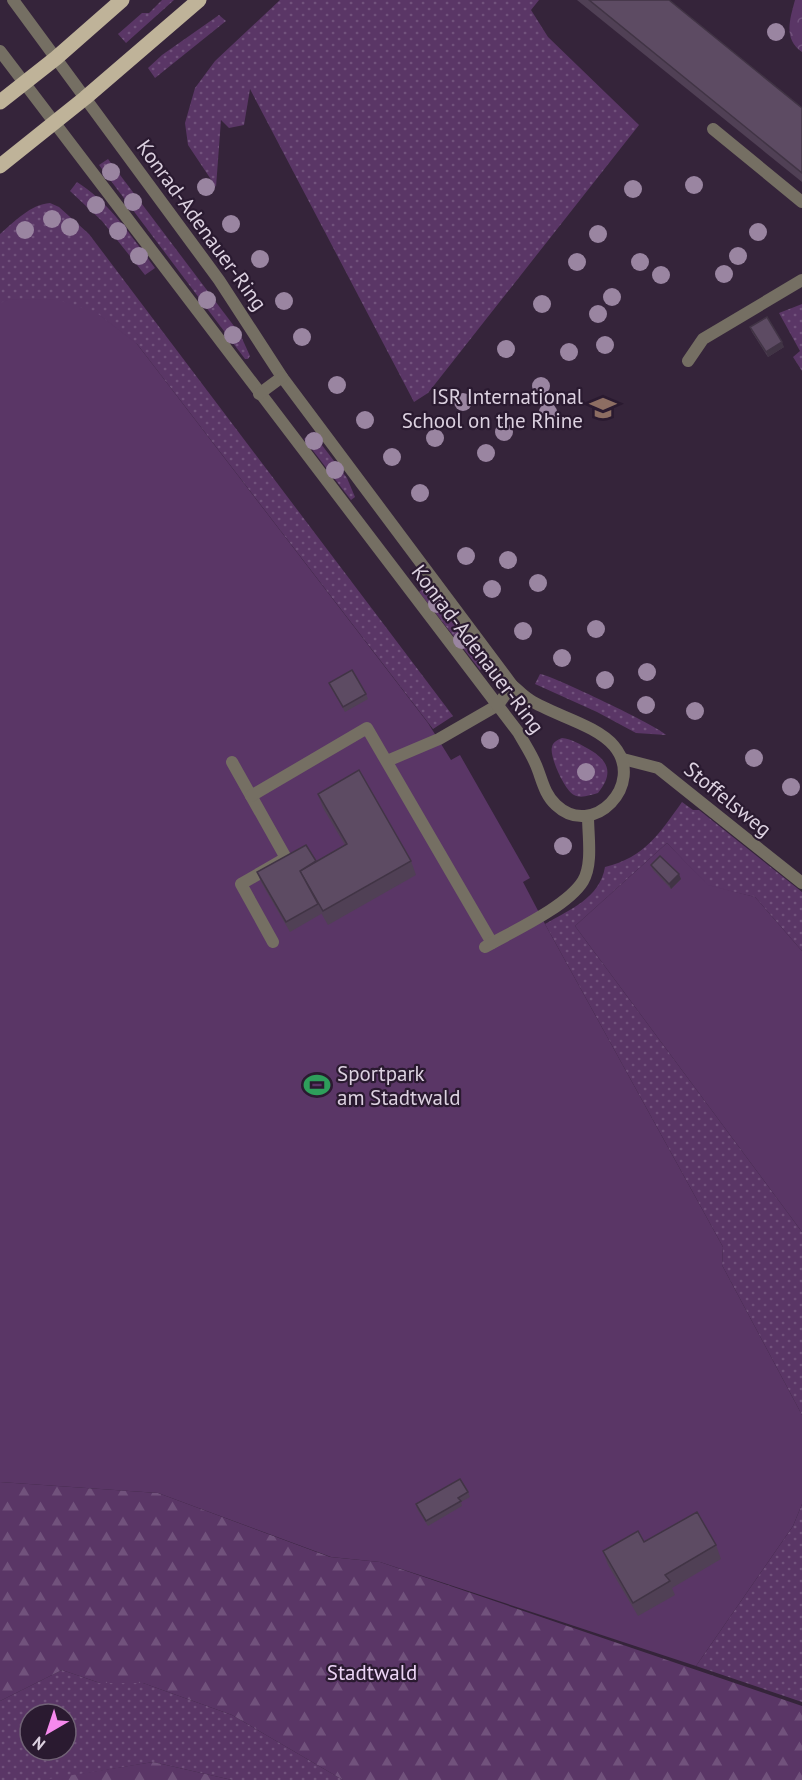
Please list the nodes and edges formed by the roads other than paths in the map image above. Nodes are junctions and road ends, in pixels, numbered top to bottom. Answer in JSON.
{"nodes":[{"id":1,"x":13,"y":0,"type":"edge"},
{"id":2,"x":122,"y":0,"type":"edge"},
{"id":3,"x":199,"y":0,"type":"edge"},
{"id":4,"x":0,"y":51,"type":"edge"},
{"id":5,"x":56,"y":58,"type":"junction"},
{"id":6,"x":25,"y":83,"type":"junction"},
{"id":7,"x":85,"y":98,"type":"junction"},
{"id":8,"x":0,"y":102,"type":"edge"},
{"id":9,"x":54,"y":122,"type":"junction"},
{"id":10,"x":713,"y":129,"type":"dead end"},
{"id":11,"x":0,"y":166,"type":"edge"},
{"id":12,"x":802,"y":202,"type":"edge"},
{"id":13,"x":801,"y":281,"type":"edge"},
{"id":14,"x":688,"y":361,"type":"dead end"},
{"id":15,"x":282,"y":377,"type":"junction"},
{"id":16,"x":259,"y":394,"type":"junction"},
{"id":17,"x":512,"y":685,"type":"junction"},
{"id":18,"x":498,"y":705,"type":"junction"},
{"id":19,"x":623,"y":759,"type":"junction"},
{"id":20,"x":387,"y":761,"type":"junction"},
{"id":21,"x":232,"y":762,"type":"dead end"},
{"id":22,"x":251,"y":796,"type":"junction"},
{"id":23,"x":588,"y":816,"type":"junction"},
{"id":24,"x":802,"y":883,"type":"edge"},
{"id":25,"x":273,"y":942,"type":"dead end"}],
"edges":[{"from":1,"to":5,"type":"street","name":"Konrad-Adenauer-Ring"},
{"from":2,"to":5,"type":"main road"},
{"from":3,"to":7,"type":"main road"},
{"from":4,"to":6,"type":"street","name":"Konrad-Adenauer-Ring"},
{"from":5,"to":6,"type":"main road"},
{"from":5,"to":7,"type":"street","name":"Konrad-Adenauer-Ring"},
{"from":6,"to":8,"type":"main road"},
{"from":6,"to":9,"type":"street","name":"Konrad-Adenauer-Ring"},
{"from":7,"to":9,"type":"main road"},
{"from":7,"to":15,"type":"street","name":"Konrad-Adenauer-Ring"},
{"from":9,"to":11,"type":"main road"},
{"from":9,"to":16,"type":"street","name":"Konrad-Adenauer-Ring"},
{"from":10,"to":12,"type":"street"},
{"from":13,"to":14,"type":"street"},
{"from":15,"to":16,"type":"street"},
{"from":15,"to":17,"type":"street","name":"Konrad-Adenauer-Ring"},
{"from":16,"to":18,"type":"street","name":"Konrad-Adenauer-Ring"},
{"from":17,"to":18,"type":"street"},
{"from":17,"to":19,"type":"street","name":"Konrad-Adenauer-Ring"},
{"from":18,"to":20,"type":"street"},
{"from":18,"to":23,"type":"street","name":"Konrad-Adenauer-Ring"},
{"from":19,"to":23,"type":"street"},
{"from":19,"to":24,"type":"street","name":"Stoffelsweg"},
{"from":20,"to":22,"type":"street"},
{"from":20,"to":23,"type":"street"},
{"from":21,"to":22,"type":"street"},
{"from":22,"to":25,"type":"street"}]}
